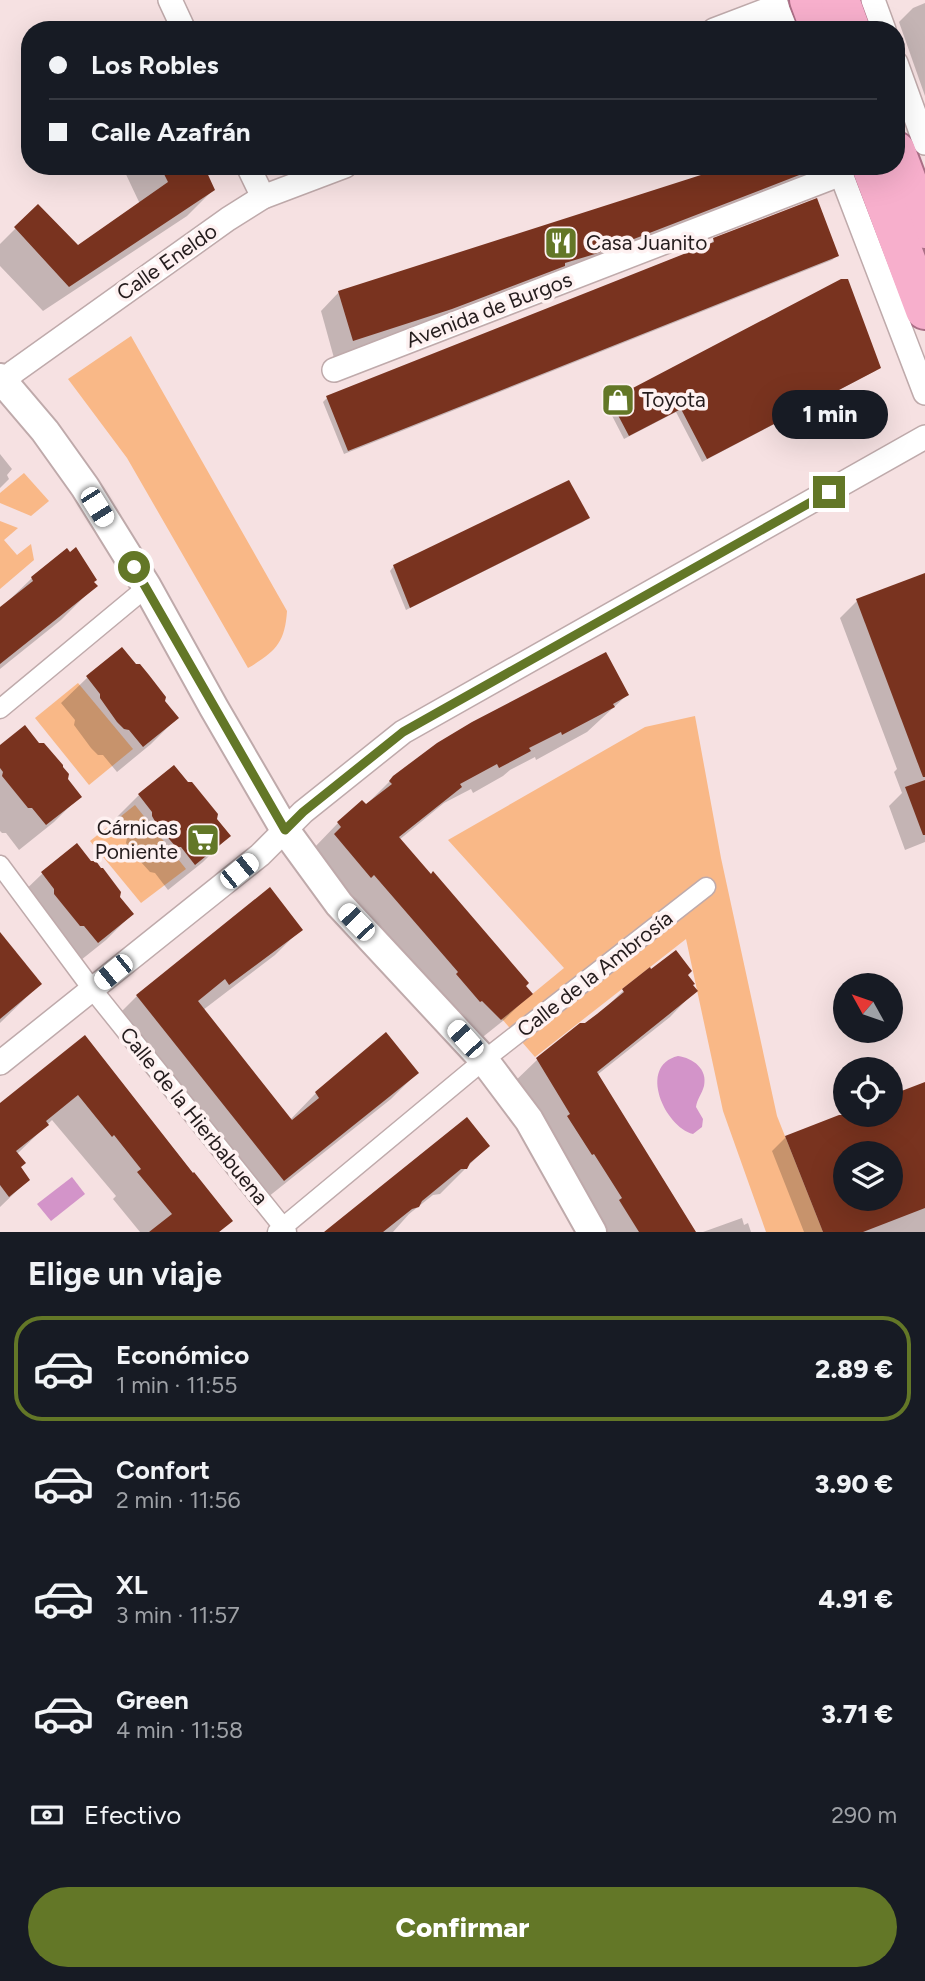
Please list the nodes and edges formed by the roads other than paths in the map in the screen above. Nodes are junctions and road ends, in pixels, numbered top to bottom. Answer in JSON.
{"nodes":[{"id":1,"x":170,"y":0,"type":"edge"},
{"id":2,"x":840,"y":0,"type":"edge"},
{"id":3,"x":859,"y":0,"type":"edge"},
{"id":4,"x":873,"y":0,"type":"edge"},
{"id":5,"x":788,"y":2,"type":"edge"},
{"id":6,"x":180,"y":21,"type":"edge"},
{"id":7,"x":738,"y":21,"type":"edge"},
{"id":8,"x":788,"y":21,"type":"edge"},
{"id":9,"x":810,"y":21,"type":"edge"},
{"id":10,"x":848,"y":21,"type":"edge"},
{"id":11,"x":867,"y":21,"type":"edge"},
{"id":12,"x":881,"y":21,"type":"edge"},
{"id":13,"x":905,"y":88,"type":"edge"},
{"id":14,"x":905,"y":116,"type":"edge"},
{"id":15,"x":925,"y":144,"type":"edge"},
{"id":16,"x":252,"y":175,"type":"edge"},
{"id":17,"x":321,"y":175,"type":"edge"},
{"id":18,"x":830,"y":175,"type":"edge"},
{"id":19,"x":850,"y":175,"type":"edge"},
{"id":20,"x":854,"y":175,"type":"edge"},
{"id":21,"x":901,"y":175,"type":"edge"},
{"id":22,"x":262,"y":197,"type":"junction"},
{"id":23,"x":914,"y":242,"type":"edge"},
{"id":24,"x":925,"y":310,"type":"edge"},
{"id":25,"x":334,"y":370,"type":"dead end"},
{"id":26,"x":1,"y":381,"type":"edge"},
{"id":27,"x":925,"y":393,"type":"edge"},
{"id":28,"x":925,"y":437,"type":"edge"},
{"id":29,"x":147,"y":587,"type":"junction"},
{"id":30,"x":0,"y":709,"type":"edge"},
{"id":31,"x":285,"y":830,"type":"junction"},
{"id":32,"x":0,"y":864,"type":"edge"},
{"id":33,"x":706,"y":887,"type":"dead end"},
{"id":34,"x":92,"y":989,"type":"junction"},
{"id":35,"x":484,"y":1060,"type":"junction"},
{"id":36,"x":0,"y":1063,"type":"edge"},
{"id":37,"x":282,"y":1230,"type":"edge"},
{"id":38,"x":592,"y":1232,"type":"edge"}],
"edges":[{"from":1,"to":6,"type":"street"},
{"from":2,"to":10,"type":"highway"},
{"from":3,"to":11,"type":"street"},
{"from":4,"to":12,"type":"street"},
{"from":5,"to":7,"type":"street"},
{"from":5,"to":8,"type":"street"},
{"from":5,"to":9,"type":"highway"},
{"from":13,"to":15,"type":"street"},
{"from":14,"to":15,"type":"street"},
{"from":16,"to":22,"type":"street"},
{"from":17,"to":22,"type":"street","name":"Calle Eneldo"},
{"from":18,"to":25,"type":"street","name":"Avenida de Burgos"},
{"from":19,"to":27,"type":"street"},
{"from":20,"to":23,"type":"highway"},
{"from":21,"to":23,"type":"highway"},
{"from":22,"to":26,"type":"street","name":"Calle Eneldo"},
{"from":23,"to":24,"type":"highway"},
{"from":26,"to":29,"type":"street"},
{"from":28,"to":31,"type":"street"},
{"from":29,"to":30,"type":"street"},
{"from":29,"to":31,"type":"street"},
{"from":31,"to":34,"type":"street"},
{"from":31,"to":35,"type":"street"},
{"from":32,"to":34,"type":"street","name":"Calle de la Hierbabuena"},
{"from":33,"to":35,"type":"street","name":"Calle de la Ambrosía"},
{"from":34,"to":36,"type":"street"},
{"from":34,"to":37,"type":"street","name":"Calle de la Hierbabuena"},
{"from":35,"to":37,"type":"street","name":"Calle de la Ambrosía"},
{"from":35,"to":38,"type":"street"}]}
